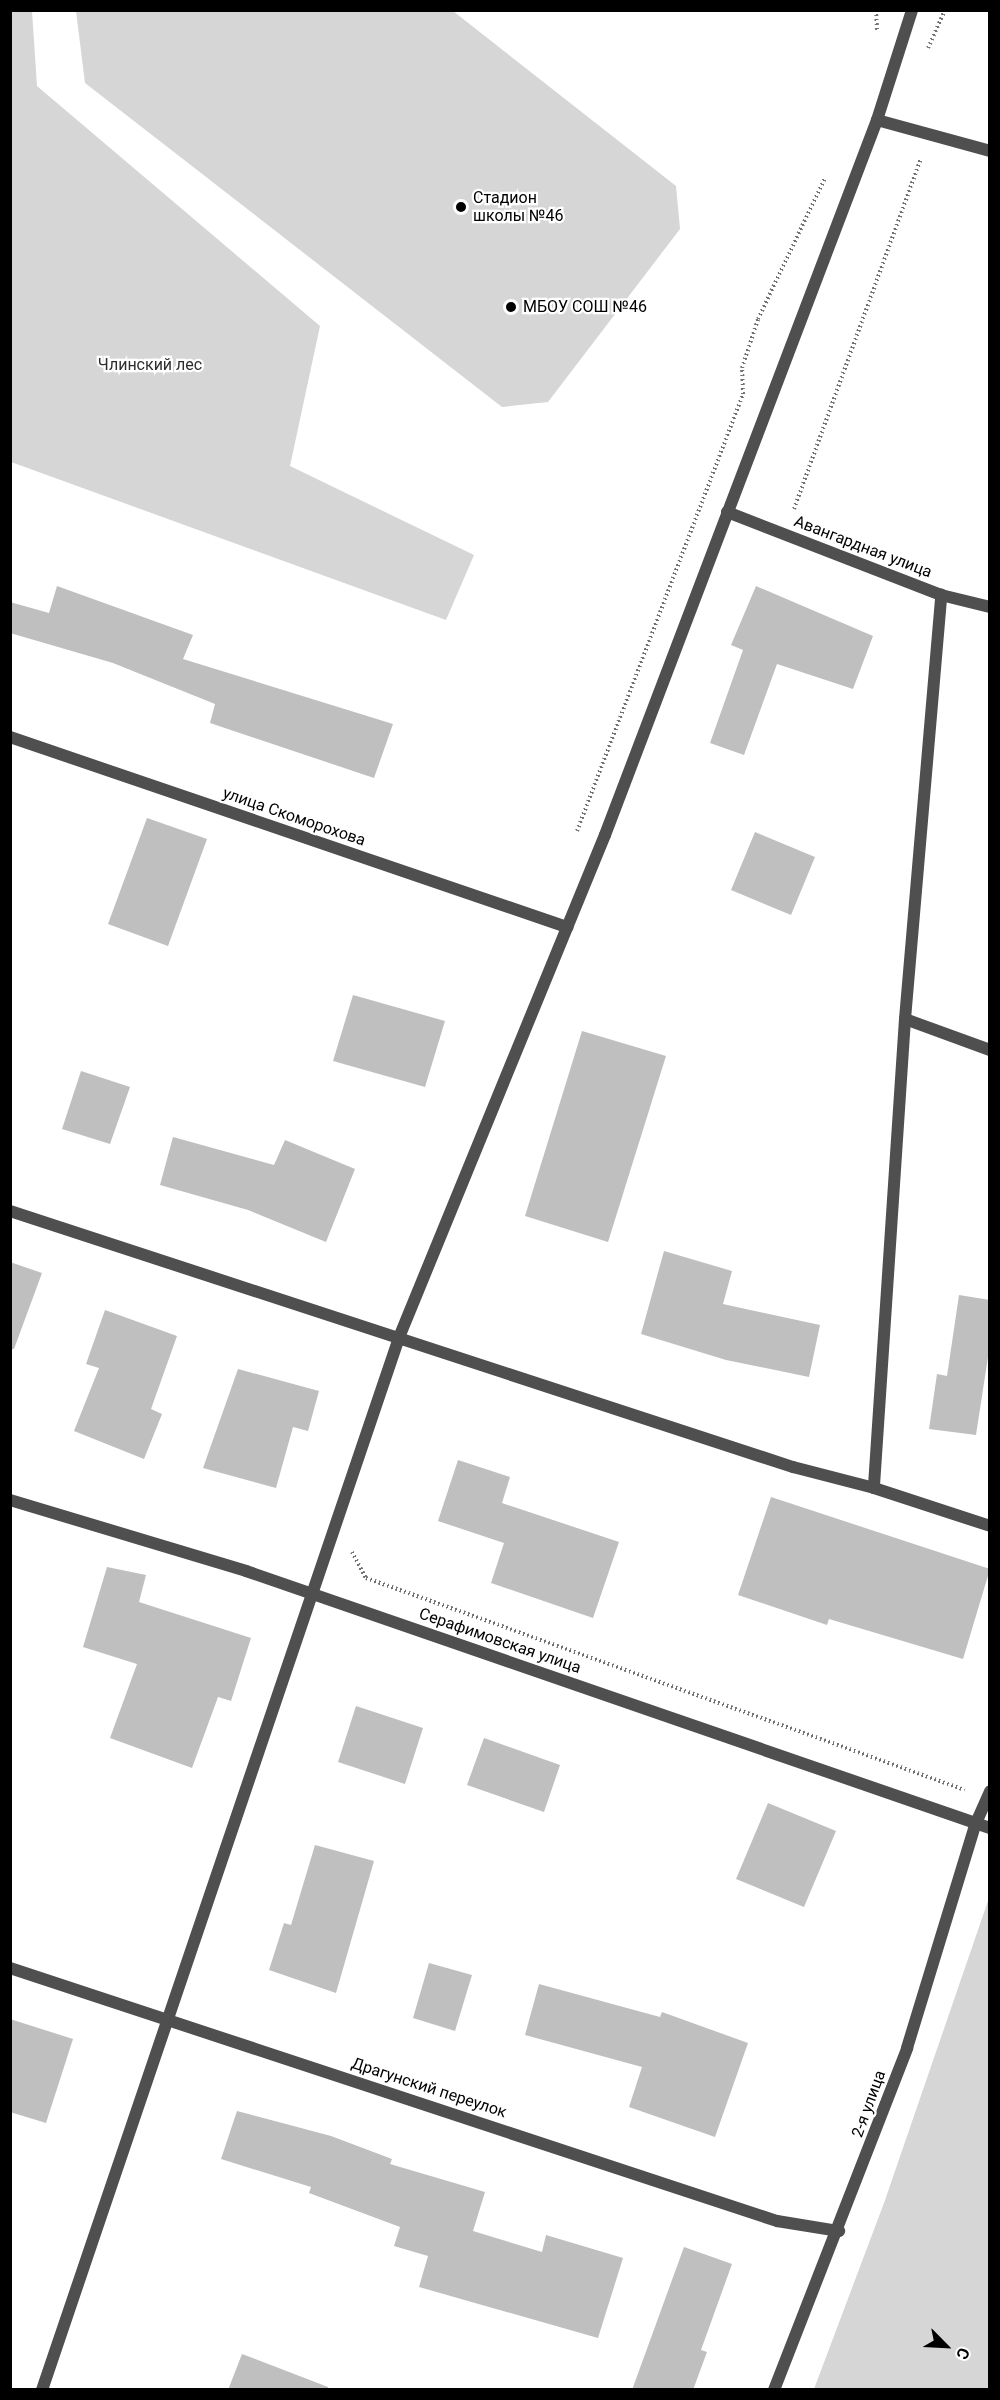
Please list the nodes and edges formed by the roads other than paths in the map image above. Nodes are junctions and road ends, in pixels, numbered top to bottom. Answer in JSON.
{"nodes":[{"id":1,"x":912,"y":10,"type":"edge"},
{"id":2,"x":877,"y":120,"type":"junction"},
{"id":3,"x":990,"y":151,"type":"edge"},
{"id":4,"x":727,"y":512,"type":"junction"},
{"id":5,"x":941,"y":595,"type":"junction"},
{"id":6,"x":990,"y":607,"type":"edge"},
{"id":7,"x":10,"y":738,"type":"edge"},
{"id":8,"x":567,"y":927,"type":"junction"},
{"id":9,"x":905,"y":1019,"type":"junction"},
{"id":10,"x":990,"y":1050,"type":"edge"},
{"id":11,"x":10,"y":1211,"type":"edge"},
{"id":12,"x":400,"y":1335,"type":"junction"},
{"id":13,"x":874,"y":1488,"type":"junction"},
{"id":14,"x":10,"y":1500,"type":"edge"},
{"id":15,"x":990,"y":1526,"type":"edge"},
{"id":16,"x":316,"y":1596,"type":"junction"},
{"id":17,"x":988,"y":1795,"type":"edge"},
{"id":18,"x":976,"y":1823,"type":"junction"},
{"id":19,"x":990,"y":1828,"type":"edge"},
{"id":20,"x":10,"y":1968,"type":"edge"},
{"id":21,"x":168,"y":2018,"type":"junction"},
{"id":22,"x":839,"y":2231,"type":"junction"},
{"id":23,"x":42,"y":2390,"type":"edge"},
{"id":24,"x":774,"y":2390,"type":"edge"}],
"edges":[{"from":1,"to":2,"type":"street"},
{"from":2,"to":3,"type":"street"},
{"from":2,"to":4,"type":"street"},
{"from":4,"to":5,"type":"street","name":"Авангардная улица"},
{"from":4,"to":8,"type":"street"},
{"from":5,"to":6,"type":"street","name":"Авангардная улица"},
{"from":5,"to":9,"type":"street"},
{"from":7,"to":8,"type":"street","name":"улица Скоморохова"},
{"from":8,"to":12,"type":"street"},
{"from":9,"to":10,"type":"street"},
{"from":9,"to":13,"type":"street"},
{"from":11,"to":12,"type":"street"},
{"from":12,"to":13,"type":"street"},
{"from":12,"to":16,"type":"street"},
{"from":13,"to":15,"type":"street"},
{"from":14,"to":16,"type":"street","name":"Серафимовская улица"},
{"from":16,"to":18,"type":"street","name":"Серафимовская улица"},
{"from":16,"to":21,"type":"street"},
{"from":17,"to":18,"type":"street","name":"2-я улица"},
{"from":18,"to":19,"type":"street","name":"Серафимовская улица"},
{"from":18,"to":22,"type":"street","name":"2-я улица"},
{"from":20,"to":21,"type":"street","name":"Драгунский переулок"},
{"from":21,"to":22,"type":"street","name":"Драгунский переулок"},
{"from":21,"to":23,"type":"street"},
{"from":22,"to":24,"type":"street","name":"2-я улица"}]}
